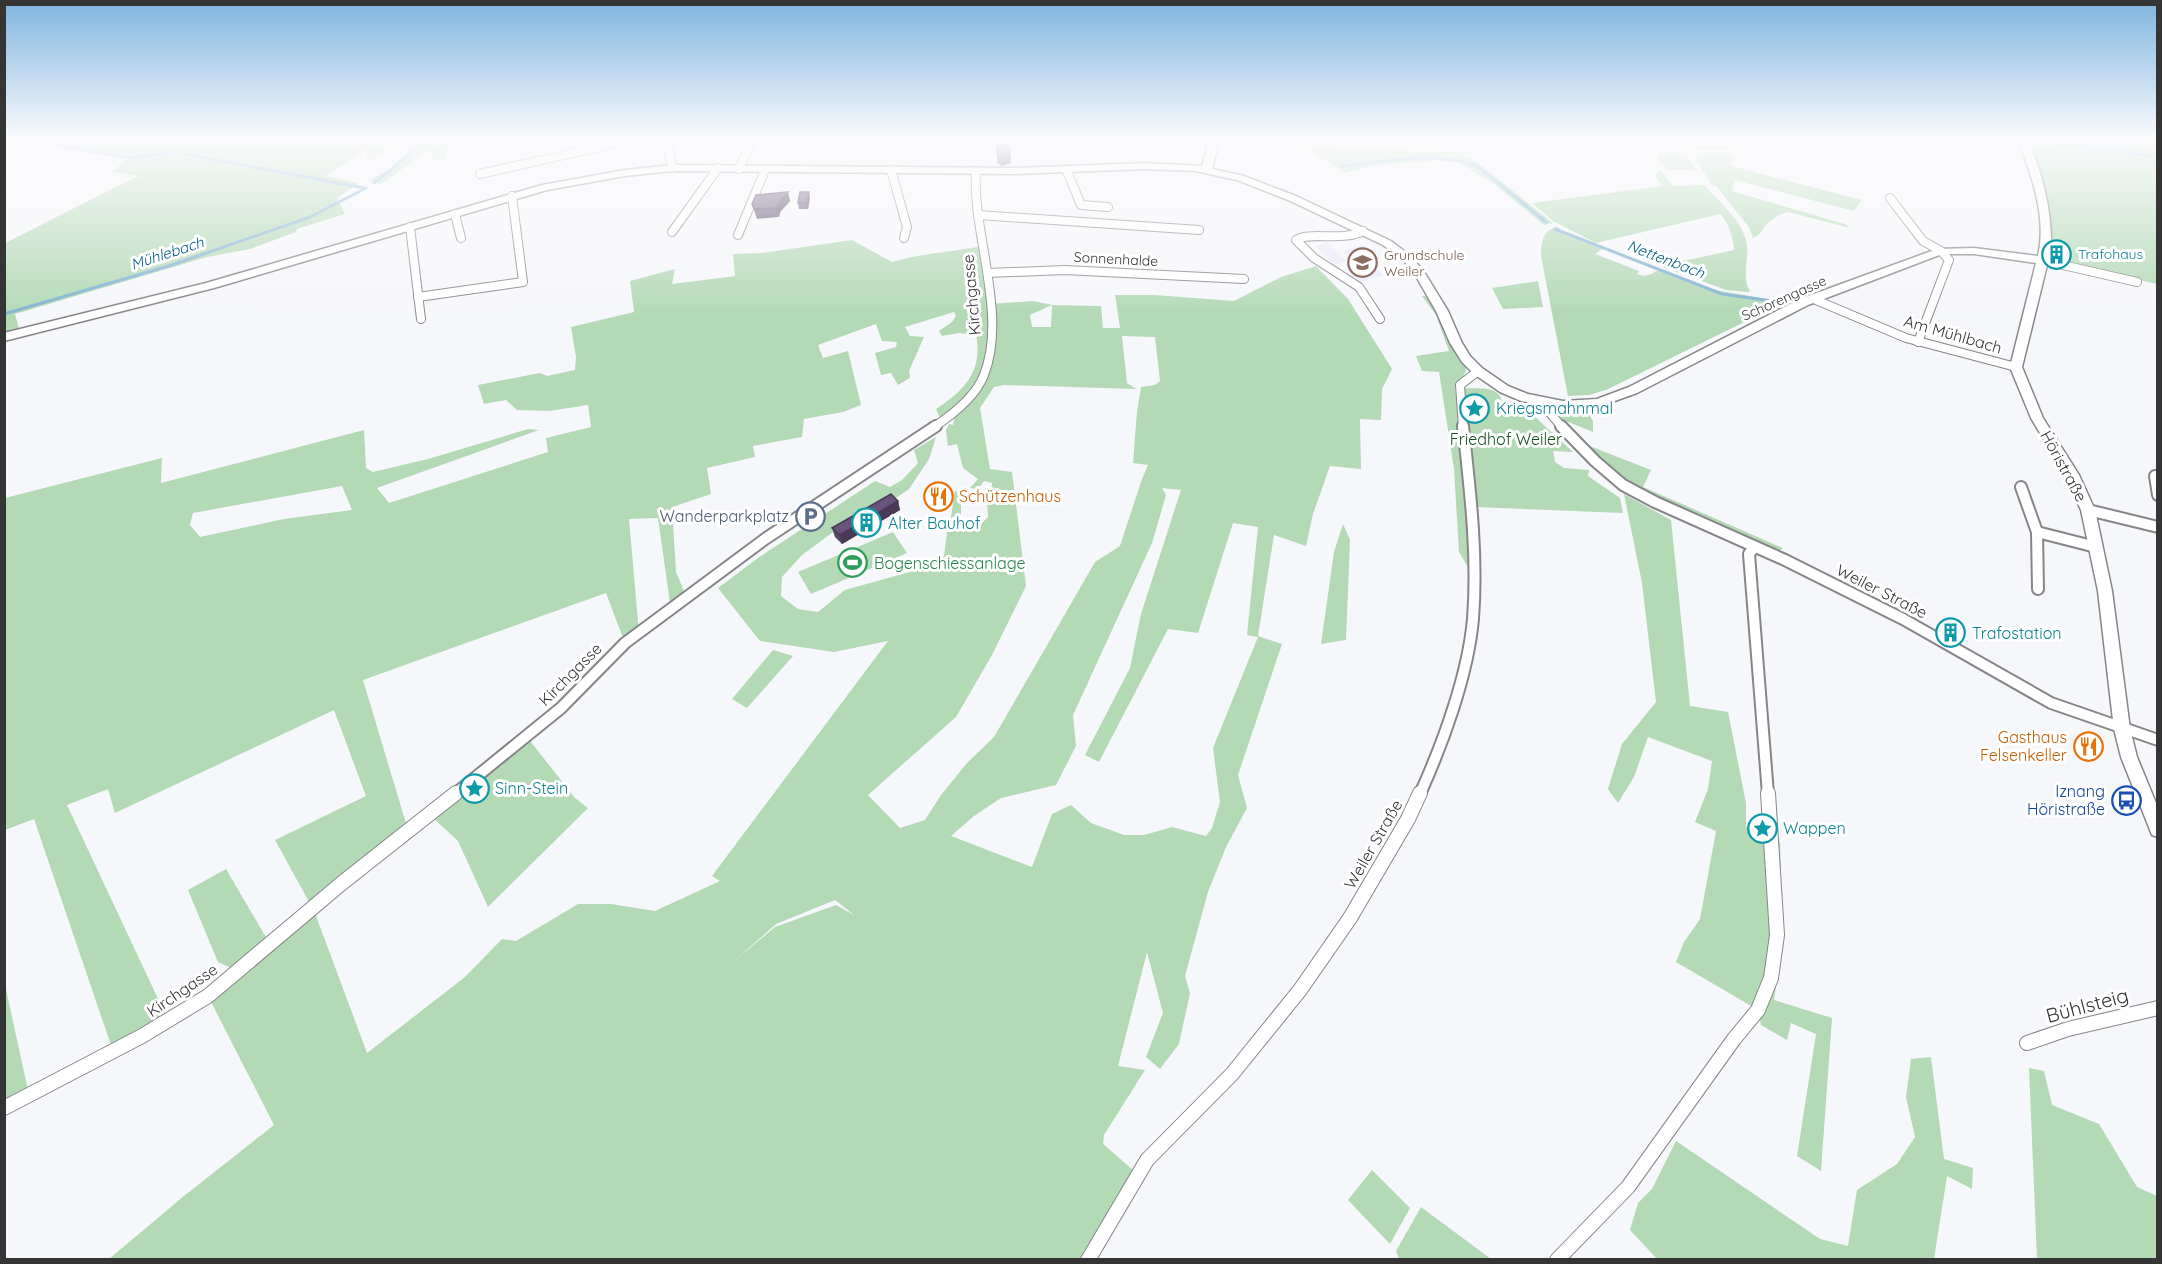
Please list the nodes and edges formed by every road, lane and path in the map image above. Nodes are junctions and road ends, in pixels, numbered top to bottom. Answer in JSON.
{"nodes":[{"id":1,"x":503,"y":199,"type":"edge"},
{"id":2,"x":512,"y":199,"type":"edge"},
{"id":3,"x":696,"y":199,"type":"edge"},
{"id":4,"x":753,"y":199,"type":"edge"},
{"id":5,"x":899,"y":199,"type":"edge"},
{"id":6,"x":976,"y":199,"type":"edge"},
{"id":7,"x":1079,"y":199,"type":"edge"},
{"id":8,"x":1294,"y":199,"type":"edge"},
{"id":9,"x":1891,"y":199,"type":"edge"},
{"id":10,"x":2042,"y":199,"type":"edge"},
{"id":11,"x":1108,"y":207,"type":"dead end"},
{"id":12,"x":455,"y":214,"type":"junction"},
{"id":13,"x":978,"y":215,"type":"junction"},
{"id":14,"x":410,"y":227,"type":"junction"},
{"id":15,"x":1199,"y":230,"type":"dead end"},
{"id":16,"x":1363,"y":231,"type":"junction"},
{"id":17,"x":672,"y":232,"type":"dead end"},
{"id":18,"x":738,"y":235,"type":"dead end"},
{"id":19,"x":461,"y":238,"type":"dead end"},
{"id":20,"x":904,"y":238,"type":"dead end"},
{"id":21,"x":1941,"y":250,"type":"junction"},
{"id":22,"x":2041,"y":260,"type":"junction"},
{"id":23,"x":988,"y":273,"type":"junction"},
{"id":24,"x":1244,"y":279,"type":"dead end"},
{"id":25,"x":2137,"y":282,"type":"dead end"},
{"id":26,"x":418,"y":297,"type":"junction"},
{"id":27,"x":1816,"y":300,"type":"junction"},
{"id":28,"x":421,"y":319,"type":"dead end"},
{"id":29,"x":1380,"y":319,"type":"dead end"},
{"id":30,"x":4,"y":337,"type":"edge"},
{"id":31,"x":1918,"y":342,"type":"junction"},
{"id":32,"x":2016,"y":367,"type":"junction"},
{"id":33,"x":1478,"y":371,"type":"junction"},
{"id":34,"x":1546,"y":403,"type":"junction"},
{"id":35,"x":2155,"y":476,"type":"dead end"},
{"id":36,"x":2021,"y":487,"type":"dead end"},
{"id":37,"x":2157,"y":495,"type":"edge"},
{"id":38,"x":2088,"y":510,"type":"junction"},
{"id":39,"x":2157,"y":527,"type":"edge"},
{"id":40,"x":2037,"y":532,"type":"junction"},
{"id":41,"x":1754,"y":547,"type":"junction"},
{"id":42,"x":2096,"y":547,"type":"junction"},
{"id":43,"x":2038,"y":590,"type":"dead end"},
{"id":44,"x":2122,"y":729,"type":"junction"},
{"id":45,"x":2157,"y":740,"type":"edge"},
{"id":46,"x":2157,"y":830,"type":"edge"},
{"id":47,"x":2157,"y":1008,"type":"edge"},
{"id":48,"x":2027,"y":1043,"type":"dead end"},
{"id":49,"x":4,"y":1108,"type":"edge"},
{"id":50,"x":1088,"y":1260,"type":"edge"},
{"id":51,"x":1557,"y":1260,"type":"edge"}],
"edges":[{"from":1,"to":12,"type":"street","name":"Schorengasse"},
{"from":2,"to":26,"type":"street"},
{"from":3,"to":17,"type":"street"},
{"from":4,"to":18,"type":"street"},
{"from":5,"to":20,"type":"street"},
{"from":6,"to":13,"type":"street","name":"Kirchgasse"},
{"from":7,"to":11,"type":"street"},
{"from":8,"to":16,"type":"street","name":"Schorengasse"},
{"from":9,"to":21,"type":"street"},
{"from":10,"to":22,"type":"street"},
{"from":12,"to":14,"type":"street","name":"Schorengasse"},
{"from":12,"to":19,"type":"street"},
{"from":13,"to":15,"type":"street"},
{"from":13,"to":23,"type":"street","name":"Kirchgasse"},
{"from":14,"to":26,"type":"street"},
{"from":14,"to":30,"type":"street","name":"Schorengasse"},
{"from":16,"to":29,"type":"street"},
{"from":16,"to":33,"type":"street","name":"Schorengasse"},
{"from":21,"to":22,"type":"street","name":"Schorengasse"},
{"from":21,"to":27,"type":"street","name":"Schorengasse"},
{"from":21,"to":31,"type":"street"},
{"from":22,"to":25,"type":"street"},
{"from":22,"to":32,"type":"street"},
{"from":23,"to":24,"type":"street","name":"Sonnenhalde"},
{"from":23,"to":49,"type":"street","name":"Kirchgasse"},
{"from":26,"to":28,"type":"street"},
{"from":27,"to":31,"type":"street","name":"Am Mühlbach"},
{"from":27,"to":34,"type":"street","name":"Schorengasse"},
{"from":31,"to":32,"type":"street","name":"Am Mühlbach"},
{"from":32,"to":38,"type":"street","name":"Höristraße"},
{"from":33,"to":34,"type":"street","name":"Schorengasse"},
{"from":33,"to":50,"type":"street","name":"Weiler Straße"},
{"from":34,"to":41,"type":"street","name":"Weiler Straße"},
{"from":35,"to":37,"type":"street"},
{"from":36,"to":40,"type":"street"},
{"from":38,"to":39,"type":"street"},
{"from":38,"to":42,"type":"street","name":"Höristraße"},
{"from":40,"to":42,"type":"street"},
{"from":40,"to":43,"type":"street"},
{"from":41,"to":44,"type":"street","name":"Weiler Straße"},
{"from":41,"to":51,"type":"street"},
{"from":42,"to":44,"type":"street","name":"Höristraße"},
{"from":44,"to":45,"type":"street","name":"Weiler Straße"},
{"from":44,"to":46,"type":"street","name":"Höristraße"},
{"from":47,"to":48,"type":"street","name":"Bühlsteig"}]}
